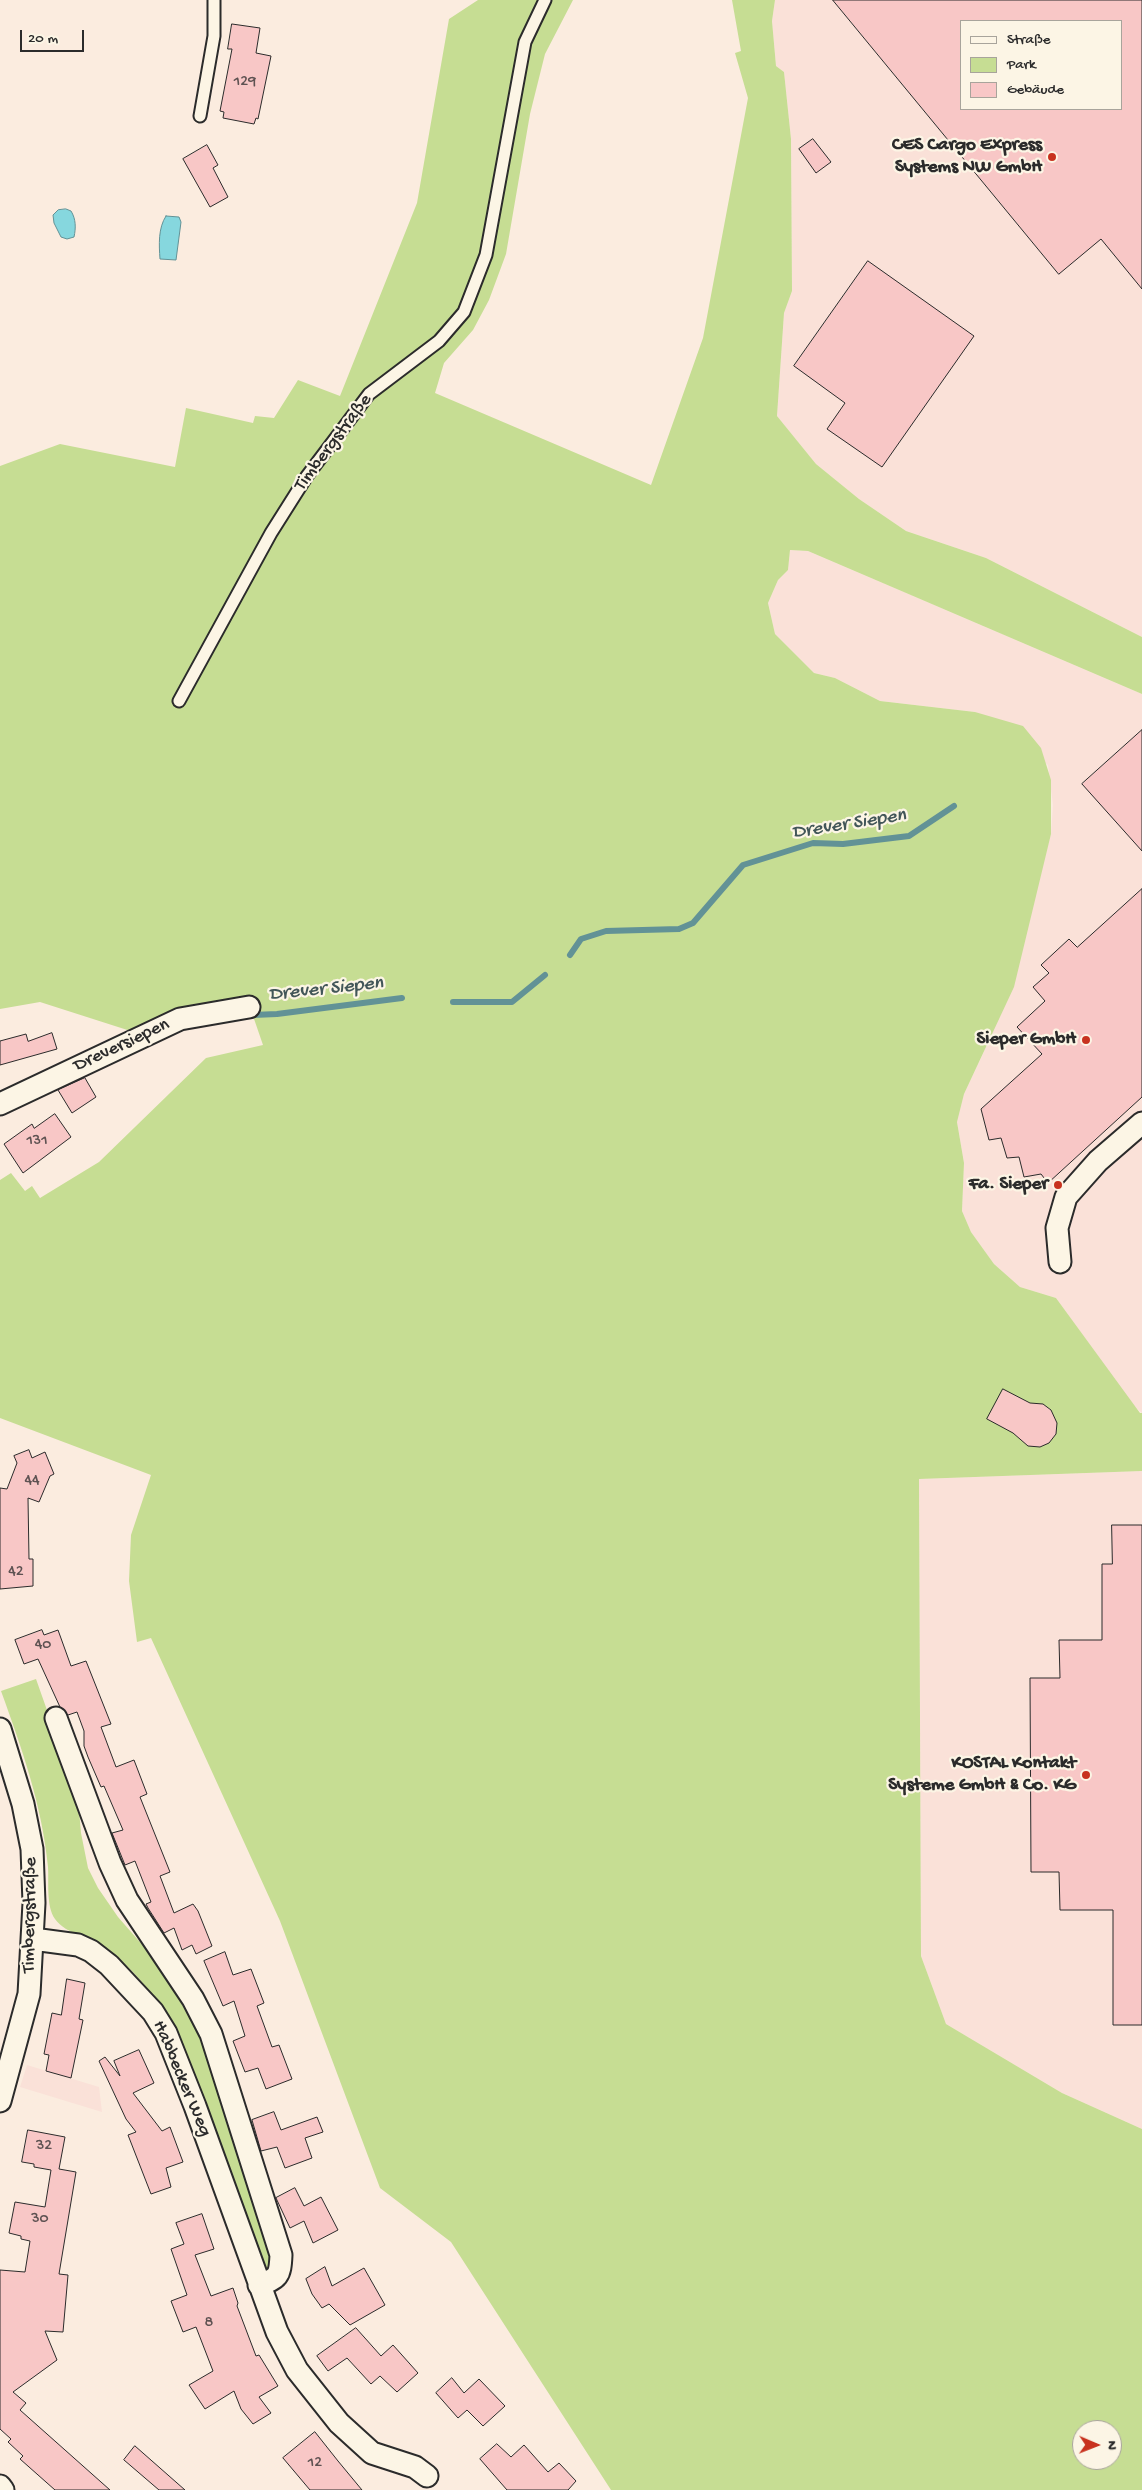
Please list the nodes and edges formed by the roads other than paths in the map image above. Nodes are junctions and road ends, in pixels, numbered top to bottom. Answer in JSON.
{"nodes":[{"id":1,"x":214,"y":0,"type":"edge"},
{"id":2,"x":545,"y":0,"type":"edge"},
{"id":3,"x":200,"y":116,"type":"dead end"},
{"id":4,"x":179,"y":700,"type":"dead end"},
{"id":5,"x":249,"y":1007,"type":"dead end"},
{"id":6,"x":0,"y":1104,"type":"edge"},
{"id":7,"x":1142,"y":1123,"type":"edge"},
{"id":8,"x":1060,"y":1262,"type":"dead end"},
{"id":9,"x":56,"y":1718,"type":"dead end"},
{"id":10,"x":0,"y":1729,"type":"edge"},
{"id":11,"x":33,"y":1940,"type":"junction"},
{"id":12,"x":0,"y":2101,"type":"edge"},
{"id":13,"x":259,"y":2285,"type":"junction"},
{"id":14,"x":427,"y":2476,"type":"dead end"},
{"id":15,"x":0,"y":2486,"type":"edge"},
{"id":16,"x":3,"y":2490,"type":"edge"}],
"edges":[{"from":1,"to":3,"type":"lane"},
{"from":2,"to":4,"type":"lane","name":"Timbergstraße"},
{"from":5,"to":6,"type":"street","name":"Dreversiepen"},
{"from":7,"to":8,"type":"street"},
{"from":9,"to":13,"type":"street","name":"Habbecker Weg"},
{"from":10,"to":11,"type":"street","name":"Timbergstraße"},
{"from":11,"to":12,"type":"street","name":"Timbergstraße"},
{"from":11,"to":13,"type":"street","name":"Habbecker Weg"},
{"from":13,"to":14,"type":"street","name":"Habbecker Weg"},
{"from":15,"to":16,"type":"street"}]}
